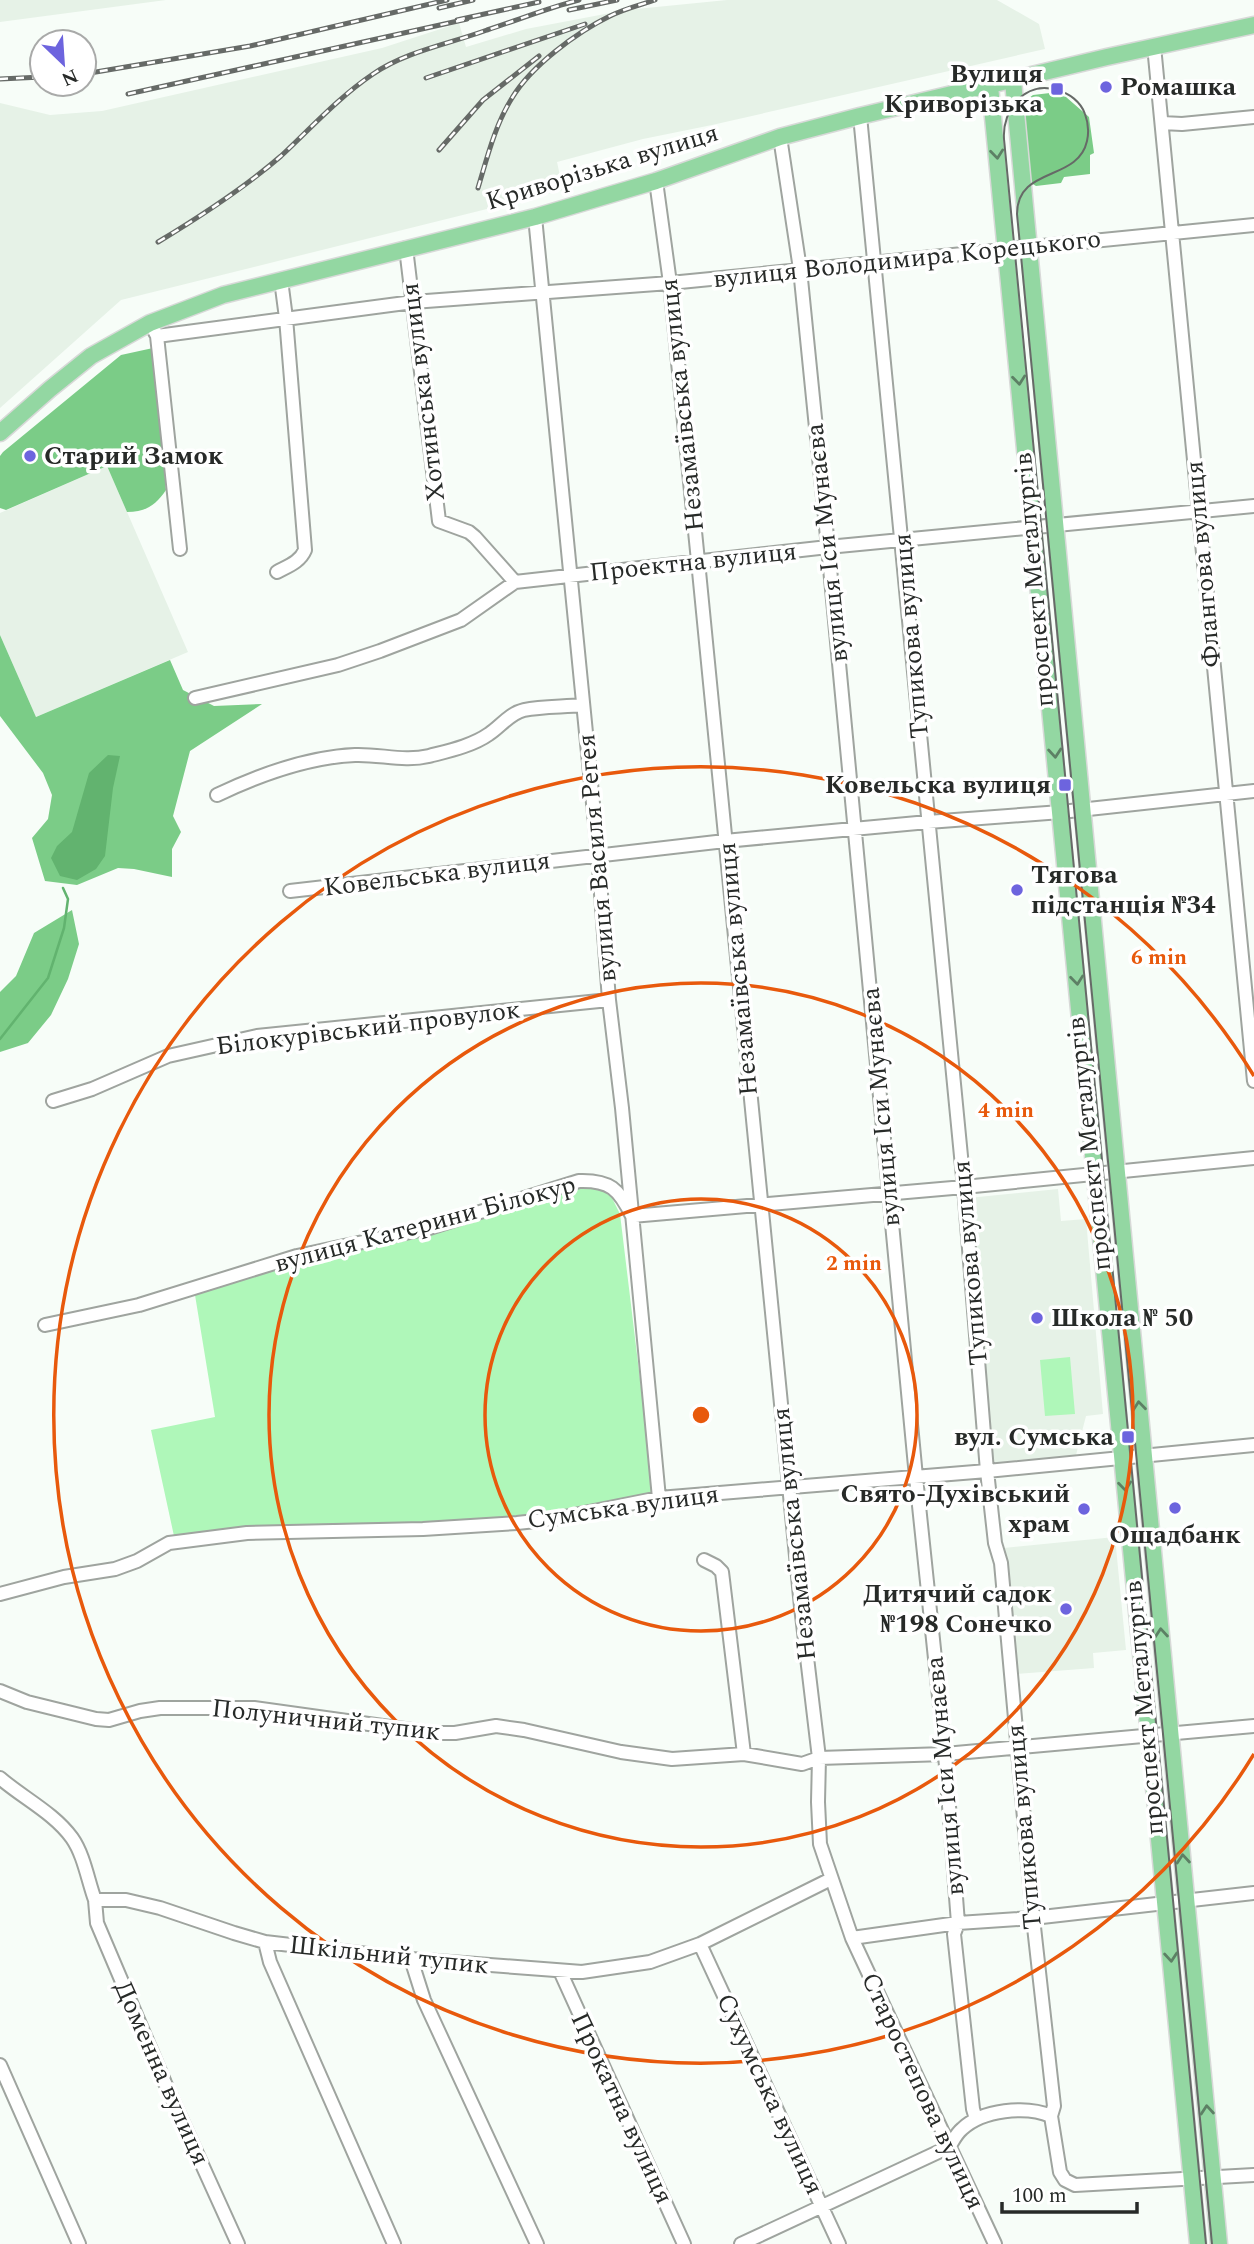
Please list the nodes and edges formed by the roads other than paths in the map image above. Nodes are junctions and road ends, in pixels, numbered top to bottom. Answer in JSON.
{"nodes":[{"id":1,"x":1254,"y":24,"type":"edge"},
{"id":2,"x":1154,"y":47,"type":"junction"},
{"id":3,"x":1013,"y":81,"type":"junction"},
{"id":4,"x":990,"y":86,"type":"junction"},
{"id":5,"x":860,"y":116,"type":"junction"},
{"id":6,"x":1254,"y":117,"type":"edge"},
{"id":7,"x":1162,"y":123,"type":"junction"},
{"id":8,"x":780,"y":137,"type":"junction"},
{"id":9,"x":656,"y":181,"type":"junction"},
{"id":10,"x":535,"y":217,"type":"junction"},
{"id":11,"x":1254,"y":225,"type":"edge"},
{"id":12,"x":1173,"y":232,"type":"junction"},
{"id":13,"x":1027,"y":247,"type":"junction"},
{"id":14,"x":406,"y":248,"type":"junction"},
{"id":15,"x":1006,"y":250,"type":"junction"},
{"id":16,"x":875,"y":261,"type":"junction"},
{"id":17,"x":800,"y":269,"type":"junction"},
{"id":18,"x":281,"y":281,"type":"junction"},
{"id":19,"x":670,"y":283,"type":"junction"},
{"id":20,"x":542,"y":291,"type":"junction"},
{"id":21,"x":412,"y":302,"type":"junction"},
{"id":22,"x":286,"y":318,"type":"junction"},
{"id":23,"x":153,"y":329,"type":"junction"},
{"id":24,"x":0,"y":433,"type":"edge"},
{"id":25,"x":1254,"y":506,"type":"edge"},
{"id":26,"x":1198,"y":511,"type":"junction"},
{"id":27,"x":1054,"y":526,"type":"junction"},
{"id":28,"x":1034,"y":528,"type":"junction"},
{"id":29,"x":901,"y":541,"type":"junction"},
{"id":30,"x":828,"y":547,"type":"junction"},
{"id":31,"x":180,"y":549,"type":"dead end"},
{"id":32,"x":698,"y":561,"type":"junction"},
{"id":33,"x":277,"y":572,"type":"dead end"},
{"id":34,"x":569,"y":576,"type":"junction"},
{"id":35,"x":515,"y":582,"type":"junction"},
{"id":36,"x":195,"y":698,"type":"dead end"},
{"id":37,"x":582,"y":705,"type":"junction"},
{"id":38,"x":1254,"y":791,"type":"edge"},
{"id":39,"x":1225,"y":793,"type":"junction"},
{"id":40,"x":217,"y":794,"type":"dead end"},
{"id":41,"x":1081,"y":810,"type":"junction"},
{"id":42,"x":1061,"y":812,"type":"junction"},
{"id":43,"x":928,"y":822,"type":"junction"},
{"id":44,"x":854,"y":829,"type":"junction"},
{"id":45,"x":725,"y":841,"type":"junction"},
{"id":46,"x":598,"y":855,"type":"junction"},
{"id":47,"x":289,"y":891,"type":"dead end"},
{"id":48,"x":609,"y":1000,"type":"junction"},
{"id":49,"x":1254,"y":1081,"type":"edge"},
{"id":50,"x":53,"y":1101,"type":"dead end"},
{"id":51,"x":1254,"y":1158,"type":"edge"},
{"id":52,"x":1116,"y":1172,"type":"junction"},
{"id":53,"x":1096,"y":1175,"type":"junction"},
{"id":54,"x":964,"y":1187,"type":"junction"},
{"id":55,"x":889,"y":1193,"type":"junction"},
{"id":56,"x":760,"y":1205,"type":"junction"},
{"id":57,"x":632,"y":1216,"type":"junction"},
{"id":58,"x":45,"y":1325,"type":"dead end"},
{"id":59,"x":1254,"y":1445,"type":"edge"},
{"id":60,"x":1144,"y":1455,"type":"junction"},
{"id":61,"x":1123,"y":1457,"type":"junction"},
{"id":62,"x":987,"y":1471,"type":"junction"},
{"id":63,"x":916,"y":1477,"type":"junction"},
{"id":64,"x":789,"y":1486,"type":"junction"},
{"id":65,"x":659,"y":1498,"type":"junction"},
{"id":66,"x":704,"y":1560,"type":"dead end"},
{"id":67,"x":0,"y":1594,"type":"edge"},
{"id":68,"x":0,"y":1691,"type":"edge"},
{"id":69,"x":1254,"y":1726,"type":"edge"},
{"id":70,"x":1171,"y":1734,"type":"junction"},
{"id":71,"x":1150,"y":1736,"type":"junction"},
{"id":72,"x":1016,"y":1748,"type":"junction"},
{"id":73,"x":744,"y":1754,"type":"junction"},
{"id":74,"x":944,"y":1754,"type":"junction"},
{"id":75,"x":819,"y":1758,"type":"junction"},
{"id":76,"x":0,"y":1778,"type":"edge"},
{"id":77,"x":831,"y":1879,"type":"junction"},
{"id":78,"x":1254,"y":1894,"type":"edge"},
{"id":79,"x":94,"y":1900,"type":"junction"},
{"id":80,"x":1186,"y":1902,"type":"junction"},
{"id":81,"x":1166,"y":1904,"type":"junction"},
{"id":82,"x":1032,"y":1918,"type":"junction"},
{"id":83,"x":958,"y":1923,"type":"junction"},
{"id":84,"x":852,"y":1938,"type":"junction"},
{"id":85,"x":265,"y":1941,"type":"junction"},
{"id":86,"x":701,"y":1944,"type":"junction"},
{"id":87,"x":411,"y":1959,"type":"junction"},
{"id":88,"x":560,"y":1971,"type":"junction"},
{"id":89,"x":0,"y":2065,"type":"edge"},
{"id":90,"x":1051,"y":2116,"type":"junction"},
{"id":91,"x":976,"y":2119,"type":"junction"},
{"id":92,"x":948,"y":2147,"type":"junction"},
{"id":93,"x":1254,"y":2175,"type":"edge"},
{"id":94,"x":1213,"y":2178,"type":"junction"},
{"id":95,"x":1192,"y":2179,"type":"junction"},
{"id":96,"x":822,"y":2207,"type":"junction"},
{"id":97,"x":79,"y":2244,"type":"edge"},
{"id":98,"x":238,"y":2244,"type":"edge"},
{"id":99,"x":394,"y":2244,"type":"edge"},
{"id":100,"x":537,"y":2244,"type":"edge"},
{"id":101,"x":684,"y":2244,"type":"edge"},
{"id":102,"x":741,"y":2244,"type":"edge"},
{"id":103,"x":839,"y":2244,"type":"edge"},
{"id":104,"x":995,"y":2244,"type":"edge"},
{"id":105,"x":1198,"y":2244,"type":"edge"},
{"id":106,"x":1219,"y":2244,"type":"edge"}],
"edges":[{"from":1,"to":2,"type":"main road","name":"Криворізька вулиця"},
{"from":2,"to":3,"type":"main road","name":"Криворізька вулиця"},
{"from":2,"to":7,"type":"street","name":"Флангова вулиця"},
{"from":3,"to":4,"type":"main road","name":"Криворізька вулиця"},
{"from":3,"to":13,"type":"main road","name":"проспект Металургів"},
{"from":4,"to":5,"type":"main road","name":"Криворізька вулиця"},
{"from":4,"to":15,"type":"main road","name":"проспект Металургів","one_way":true},
{"from":5,"to":8,"type":"main road","name":"Криворізька вулиця"},
{"from":5,"to":16,"type":"street","name":"Тупикова вулиця"},
{"from":6,"to":7,"type":"street"},
{"from":7,"to":12,"type":"street","name":"Флангова вулиця"},
{"from":8,"to":9,"type":"main road","name":"Криворізька вулиця"},
{"from":8,"to":17,"type":"street","name":"вулиця Іси Мунаєва"},
{"from":9,"to":10,"type":"main road","name":"Криворізька вулиця"},
{"from":9,"to":19,"type":"street","name":"Незамаївська вулиця"},
{"from":10,"to":14,"type":"main road","name":"Криворізька вулиця"},
{"from":10,"to":20,"type":"street","name":"вулиця Василя Регея"},
{"from":11,"to":12,"type":"street","name":"вулиця Володимира Корецького"},
{"from":12,"to":13,"type":"street","name":"вулиця Володимира Корецького"},
{"from":12,"to":26,"type":"street","name":"Флангова вулиця"},
{"from":13,"to":15,"type":"street","name":"вулиця Володимира Корецького"},
{"from":13,"to":27,"type":"main road","name":"проспект Металургів"},
{"from":14,"to":18,"type":"main road","name":"Криворізька вулиця"},
{"from":14,"to":21,"type":"street","name":"Хотинська вулиця"},
{"from":15,"to":16,"type":"street","name":"вулиця Володимира Корецького"},
{"from":15,"to":28,"type":"main road","name":"проспект Металургів","one_way":true},
{"from":16,"to":17,"type":"street","name":"вулиця Володимира Корецького"},
{"from":16,"to":29,"type":"street","name":"Тупикова вулиця"},
{"from":17,"to":19,"type":"street","name":"вулиця Володимира Корецького"},
{"from":17,"to":30,"type":"street","name":"вулиця Іси Мунаєва"},
{"from":18,"to":22,"type":"street"},
{"from":18,"to":23,"type":"main road","name":"Криворізька вулиця"},
{"from":19,"to":20,"type":"street","name":"вулиця Володимира Корецького"},
{"from":19,"to":32,"type":"street","name":"Незамаївська вулиця"},
{"from":20,"to":21,"type":"street","name":"вулиця Володимира Корецького"},
{"from":20,"to":34,"type":"street","name":"вулиця Василя Регея"},
{"from":21,"to":22,"type":"street","name":"вулиця Володимира Корецького"},
{"from":21,"to":35,"type":"street","name":"Хотинська вулиця"},
{"from":22,"to":23,"type":"street","name":"вулиця Володимира Корецького"},
{"from":22,"to":33,"type":"street"},
{"from":23,"to":24,"type":"main road","name":"Криворізька вулиця"},
{"from":23,"to":31,"type":"street"},
{"from":25,"to":26,"type":"street","name":"Проектна вулиця"},
{"from":26,"to":27,"type":"street","name":"Проектна вулиця"},
{"from":26,"to":39,"type":"street","name":"Флангова вулиця"},
{"from":27,"to":28,"type":"street","name":"Проектна вулиця"},
{"from":27,"to":41,"type":"main road","name":"проспект Металургів"},
{"from":28,"to":29,"type":"street","name":"Проектна вулиця"},
{"from":28,"to":42,"type":"main road","name":"проспект Металургів","one_way":true},
{"from":29,"to":30,"type":"street","name":"Проектна вулиця"},
{"from":29,"to":43,"type":"street","name":"Тупикова вулиця"},
{"from":30,"to":32,"type":"street","name":"Проектна вулиця"},
{"from":30,"to":44,"type":"street","name":"вулиця Іси Мунаєва"},
{"from":32,"to":34,"type":"street","name":"Проектна вулиця"},
{"from":32,"to":45,"type":"street","name":"Незамаївська вулиця"},
{"from":34,"to":35,"type":"street","name":"Проектна вулиця"},
{"from":34,"to":37,"type":"street","name":"вулиця Василя Регея"},
{"from":35,"to":36,"type":"street","name":"Проектна вулиця"},
{"from":37,"to":40,"type":"street"},
{"from":37,"to":46,"type":"street","name":"вулиця Василя Регея"},
{"from":38,"to":39,"type":"street","name":"Ковельська вулиця"},
{"from":39,"to":41,"type":"street","name":"Ковельська вулиця"},
{"from":39,"to":49,"type":"street","name":"Флангова вулиця"},
{"from":41,"to":42,"type":"street","name":"Ковельська вулиця"},
{"from":41,"to":52,"type":"main road","name":"проспект Металургів"},
{"from":42,"to":43,"type":"street","name":"Ковельська вулиця"},
{"from":42,"to":53,"type":"main road","name":"проспект Металургів","one_way":true},
{"from":43,"to":44,"type":"street","name":"Ковельська вулиця"},
{"from":43,"to":54,"type":"street","name":"Тупикова вулиця"},
{"from":44,"to":45,"type":"street","name":"Ковельська вулиця"},
{"from":44,"to":55,"type":"street","name":"вулиця Іси Мунаєва"},
{"from":45,"to":46,"type":"street","name":"Ковельська вулиця"},
{"from":45,"to":56,"type":"street","name":"Незамаївська вулиця"},
{"from":46,"to":47,"type":"street","name":"Ковельська вулиця"},
{"from":46,"to":48,"type":"street","name":"вулиця Василя Регея"},
{"from":48,"to":50,"type":"street","name":"Білокурівський провулок"},
{"from":48,"to":57,"type":"street","name":"вулиця Василя Регея"},
{"from":51,"to":52,"type":"street"},
{"from":52,"to":53,"type":"street"},
{"from":60,"to":52,"type":"main road","name":"проспект Металургів","one_way":true},
{"from":53,"to":54,"type":"street"},
{"from":53,"to":61,"type":"main road","name":"проспект Металургів"},
{"from":54,"to":55,"type":"street"},
{"from":54,"to":62,"type":"street","name":"Тупикова вулиця"},
{"from":55,"to":56,"type":"street"},
{"from":55,"to":63,"type":"street","name":"вулиця Іси Мунаєва"},
{"from":56,"to":57,"type":"street"},
{"from":56,"to":64,"type":"street","name":"Незамаївська вулиця"},
{"from":57,"to":58,"type":"street","name":"вулиця Катерини Білокур"},
{"from":57,"to":65,"type":"street","name":"вулиця Василя Регея"},
{"from":59,"to":60,"type":"street","name":"Сумська вулиця"},
{"from":60,"to":61,"type":"street","name":"Сумська вулиця"},
{"from":70,"to":60,"type":"main road","name":"проспект Металургів","one_way":true},
{"from":61,"to":62,"type":"street","name":"Сумська вулиця"},
{"from":61,"to":71,"type":"main road","name":"проспект Металургів","one_way":true},
{"from":62,"to":63,"type":"street","name":"Сумська вулиця"},
{"from":62,"to":72,"type":"street","name":"Тупикова вулиця"},
{"from":63,"to":64,"type":"street","name":"Сумська вулиця"},
{"from":63,"to":74,"type":"street","name":"вулиця Іси Мунаєва"},
{"from":64,"to":65,"type":"street","name":"Сумська вулиця"},
{"from":64,"to":75,"type":"street","name":"Незамаївська вулиця"},
{"from":65,"to":67,"type":"street","name":"Сумська вулиця"},
{"from":66,"to":73,"type":"street"},
{"from":68,"to":73,"type":"street","name":"Полуничний тупик"},
{"from":69,"to":70,"type":"street","name":"Полуничний тупик"},
{"from":70,"to":71,"type":"street","name":"Полуничний тупик"},
{"from":80,"to":70,"type":"main road","name":"проспект Металургів","one_way":true},
{"from":71,"to":72,"type":"street","name":"Полуничний тупик"},
{"from":71,"to":81,"type":"main road","name":"проспект Металургів"},
{"from":72,"to":74,"type":"street","name":"Полуничний тупик"},
{"from":72,"to":82,"type":"street","name":"Тупикова вулиця"},
{"from":73,"to":75,"type":"street","name":"Полуничний тупик"},
{"from":74,"to":75,"type":"street","name":"Полуничний тупик"},
{"from":74,"to":83,"type":"street","name":"вулиця Іси Мунаєва"},
{"from":75,"to":77,"type":"street","name":"Незамаївська вулиця"},
{"from":76,"to":79,"type":"street"},
{"from":77,"to":84,"type":"street","name":"Старостепова вулиця"},
{"from":77,"to":86,"type":"street","name":"Шкільний тупик"},
{"from":78,"to":80,"type":"street"},
{"from":79,"to":85,"type":"street","name":"Шкільний тупик"},
{"from":79,"to":98,"type":"street","name":"Доменна вулиця"},
{"from":80,"to":81,"type":"street"},
{"from":94,"to":80,"type":"main road","name":"проспект Металургів","one_way":true},
{"from":81,"to":82,"type":"street"},
{"from":81,"to":95,"type":"main road","name":"проспект Металургів","one_way":true},
{"from":82,"to":83,"type":"street"},
{"from":82,"to":90,"type":"street","name":"Тупикова вулиця"},
{"from":83,"to":84,"type":"street"},
{"from":83,"to":91,"type":"street","name":"вулиця Іси Мунаєва"},
{"from":84,"to":92,"type":"street","name":"Старостепова вулиця"},
{"from":85,"to":87,"type":"street","name":"Шкільний тупик"},
{"from":85,"to":99,"type":"street"},
{"from":86,"to":88,"type":"street","name":"Шкільний тупик"},
{"from":86,"to":96,"type":"street","name":"Сухумська вулиця"},
{"from":87,"to":88,"type":"street","name":"Шкільний тупик"},
{"from":87,"to":100,"type":"street"},
{"from":88,"to":101,"type":"street","name":"Прокатна вулиця"},
{"from":89,"to":97,"type":"street"},
{"from":90,"to":91,"type":"street"},
{"from":90,"to":95,"type":"street","name":"Тупикова вулиця"},
{"from":91,"to":92,"type":"street"},
{"from":92,"to":96,"type":"street"},
{"from":92,"to":104,"type":"street","name":"Старостепова вулиця"},
{"from":93,"to":94,"type":"street","name":"Тупикова вулиця"},
{"from":94,"to":95,"type":"street","name":"Тупикова вулиця"},
{"from":94,"to":106,"type":"main road","name":"проспект Металургів"},
{"from":95,"to":105,"type":"main road","name":"проспект Металургів"},
{"from":96,"to":102,"type":"street"},
{"from":96,"to":103,"type":"street","name":"Сухумська вулиця"}]}
